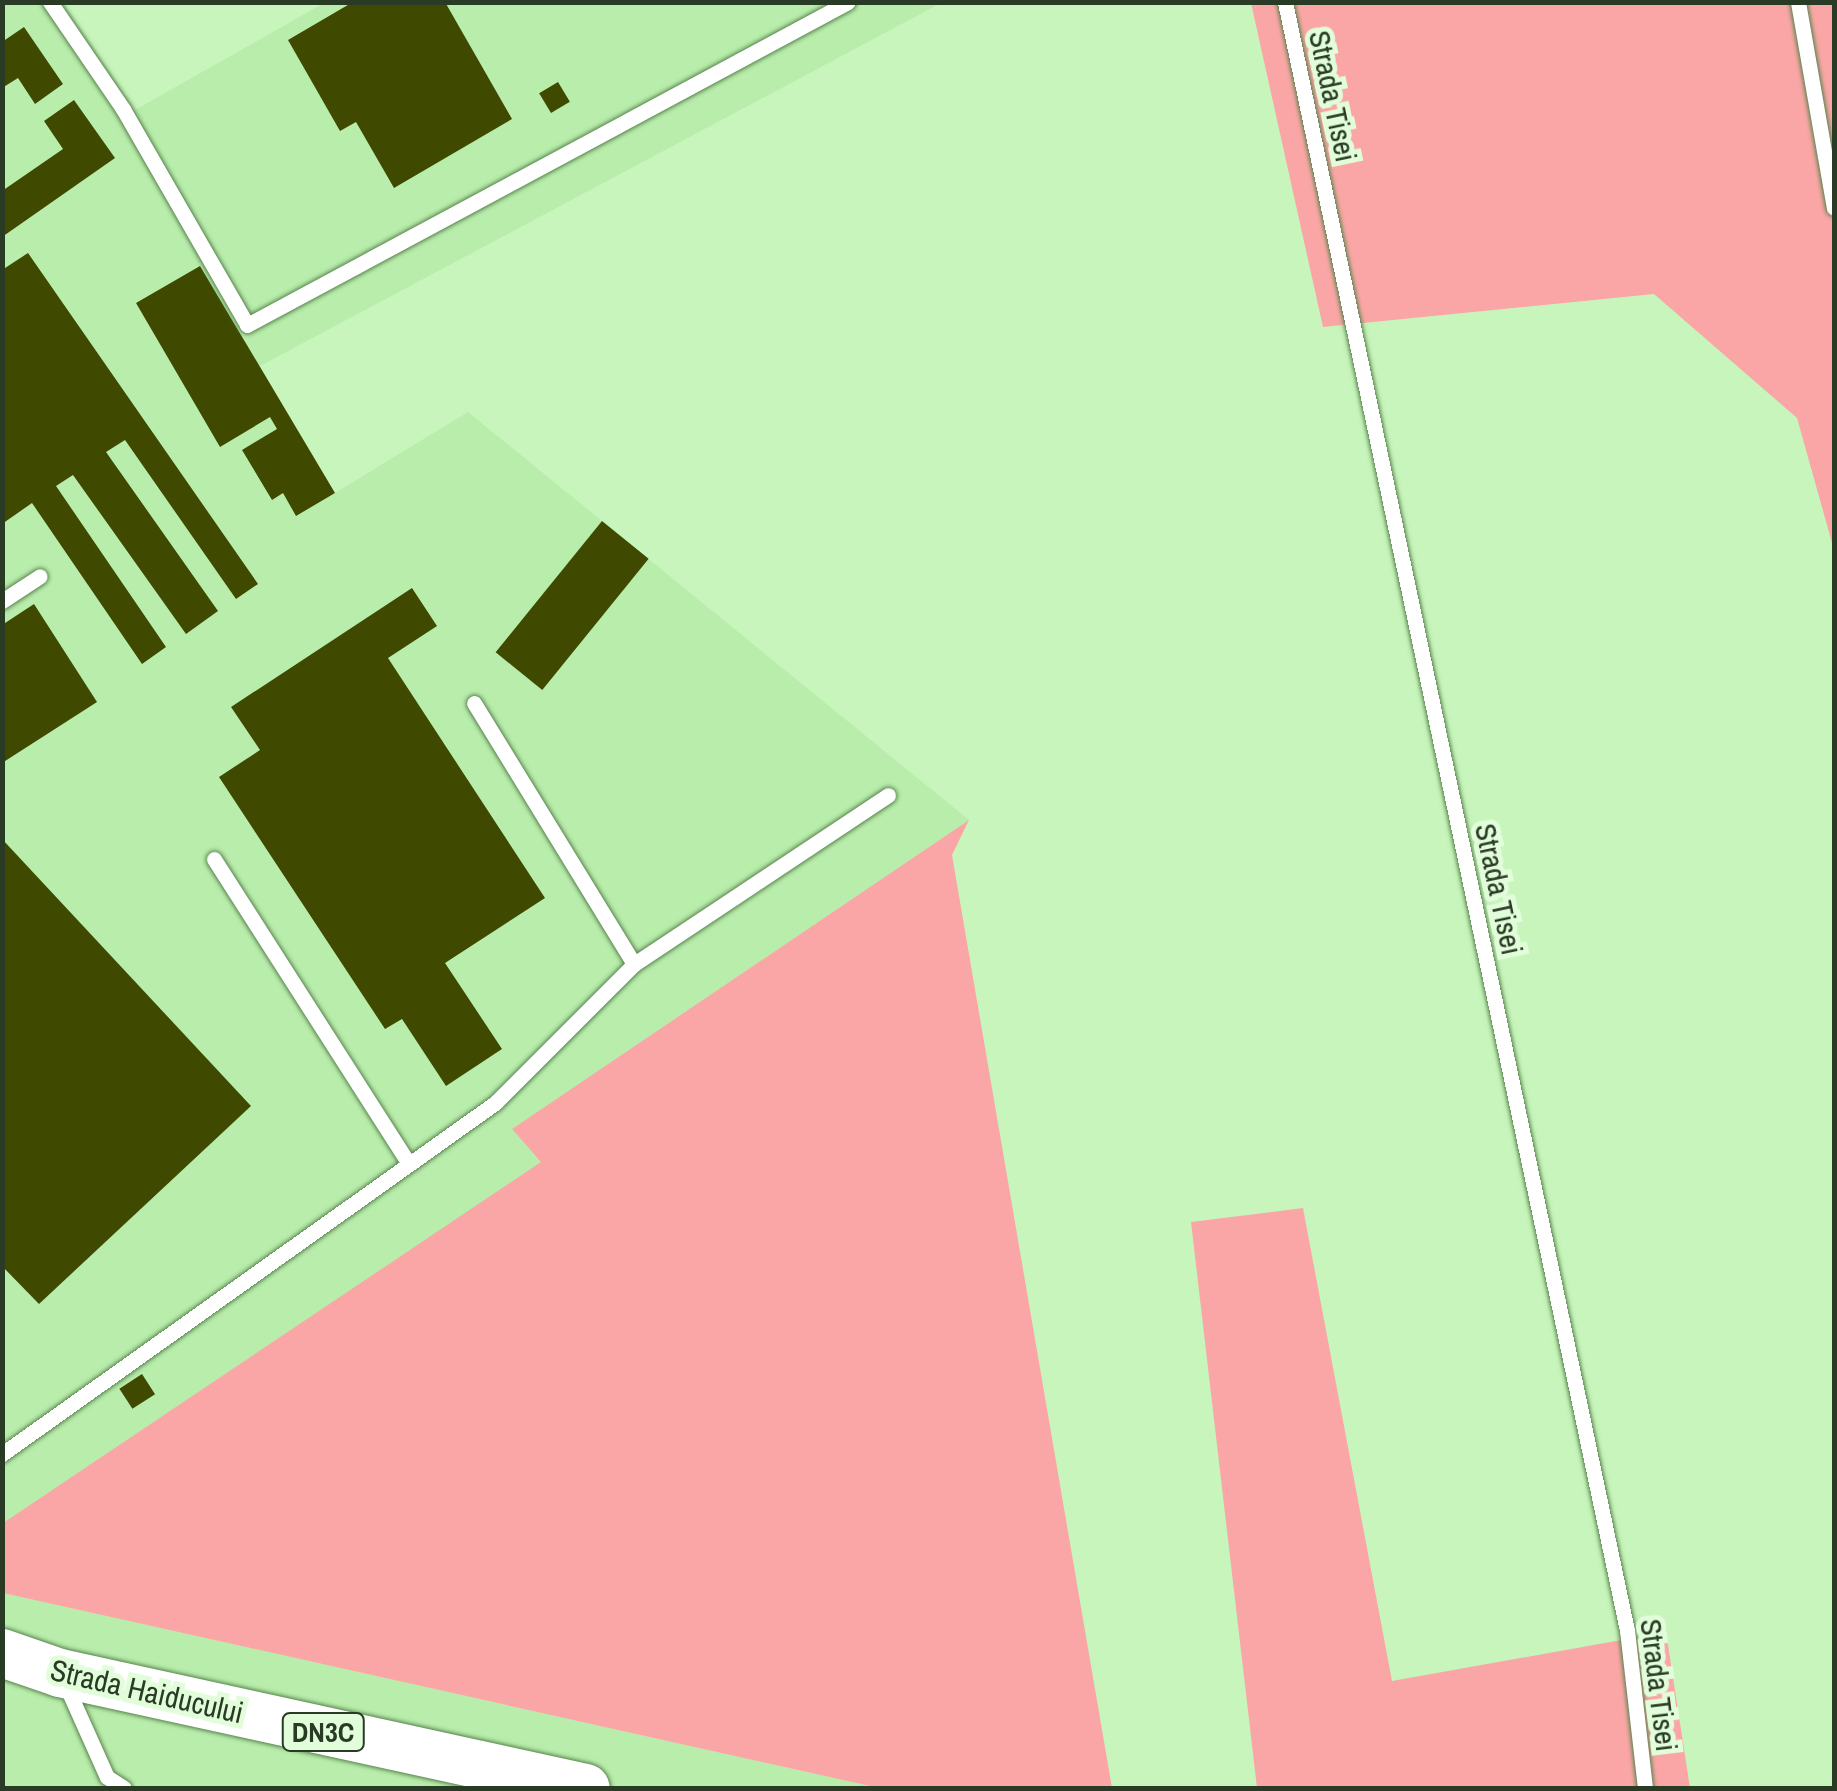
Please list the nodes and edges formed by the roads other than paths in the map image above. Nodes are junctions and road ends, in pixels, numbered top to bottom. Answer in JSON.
{"nodes":[{"id":1,"x":50,"y":2,"type":"edge"},
{"id":2,"x":848,"y":2,"type":"edge"},
{"id":3,"x":1285,"y":2,"type":"edge"},
{"id":4,"x":1798,"y":2,"type":"edge"},
{"id":5,"x":1834,"y":208,"type":"edge"},
{"id":6,"x":40,"y":576,"type":"dead end"},
{"id":7,"x":2,"y":601,"type":"edge"},
{"id":8,"x":474,"y":703,"type":"dead end"},
{"id":9,"x":888,"y":796,"type":"dead end"},
{"id":10,"x":214,"y":860,"type":"dead end"},
{"id":11,"x":634,"y":964,"type":"junction"},
{"id":12,"x":409,"y":1164,"type":"junction"},
{"id":13,"x":2,"y":1454,"type":"edge"},
{"id":14,"x":2,"y":1654,"type":"edge"},
{"id":15,"x":60,"y":1672,"type":"junction"},
{"id":16,"x":124,"y":1788,"type":"edge"},
{"id":17,"x":586,"y":1788,"type":"edge"},
{"id":18,"x":1645,"y":1788,"type":"edge"}],
"edges":[{"from":1,"to":2,"type":"lane"},
{"from":3,"to":18,"type":"lane","name":"Strada Tisei"},
{"from":4,"to":5,"type":"lane"},
{"from":6,"to":7,"type":"lane"},
{"from":8,"to":11,"type":"lane"},
{"from":9,"to":11,"type":"lane"},
{"from":10,"to":12,"type":"lane"},
{"from":11,"to":12,"type":"lane"},
{"from":12,"to":13,"type":"lane"},
{"from":14,"to":15,"type":"main road","name":"Strada Haiducului","number":"DN3C"},
{"from":15,"to":16,"type":"lane"},
{"from":15,"to":17,"type":"main road","name":"Strada Haiducului","number":"DN3C"}]}
